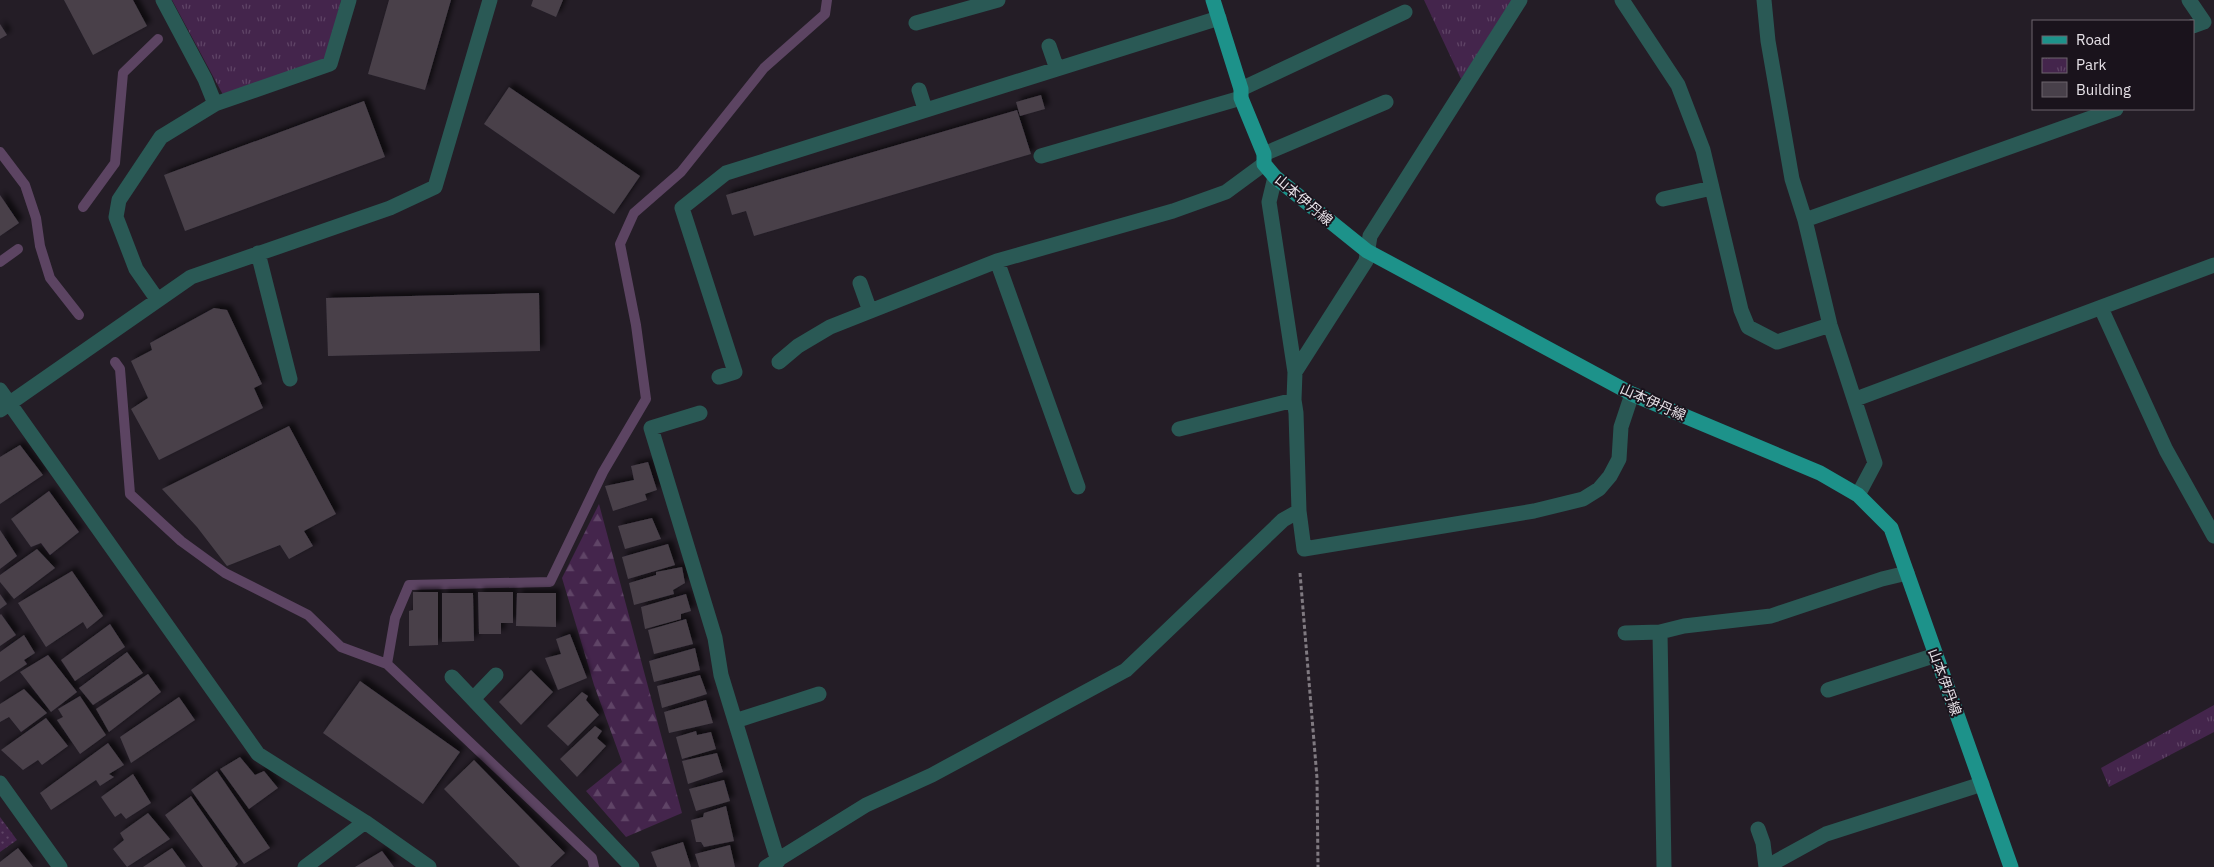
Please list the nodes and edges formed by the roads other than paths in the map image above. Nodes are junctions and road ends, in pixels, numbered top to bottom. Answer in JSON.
{"nodes":[{"id":1,"x":162,"y":0,"type":"edge"},
{"id":2,"x":349,"y":0,"type":"edge"},
{"id":3,"x":490,"y":0,"type":"edge"},
{"id":4,"x":998,"y":0,"type":"edge"},
{"id":5,"x":1213,"y":0,"type":"edge"},
{"id":6,"x":1520,"y":0,"type":"edge"},
{"id":7,"x":1622,"y":0,"type":"edge"},
{"id":8,"x":1764,"y":0,"type":"edge"},
{"id":9,"x":2189,"y":0,"type":"edge"},
{"id":10,"x":1405,"y":12,"type":"dead end"},
{"id":11,"x":1219,"y":18,"type":"junction"},
{"id":12,"x":916,"y":23,"type":"dead end"},
{"id":13,"x":2204,"y":25,"type":"edge"},
{"id":14,"x":1049,"y":46,"type":"dead end"},
{"id":15,"x":1057,"y":69,"type":"junction"},
{"id":16,"x":919,"y":90,"type":"dead end"},
{"id":17,"x":1241,"y":94,"type":"junction"},
{"id":18,"x":1386,"y":102,"type":"dead end"},
{"id":19,"x":215,"y":104,"type":"junction"},
{"id":20,"x":925,"y":109,"type":"junction"},
{"id":21,"x":2113,"y":110,"type":"edge"},
{"id":22,"x":1041,"y":156,"type":"dead end"},
{"id":23,"x":1264,"y":159,"type":"junction"},
{"id":24,"x":1275,"y":177,"type":"junction"},
{"id":25,"x":1712,"y":188,"type":"junction"},
{"id":26,"x":1663,"y":199,"type":"dead end"},
{"id":27,"x":1805,"y":220,"type":"junction"},
{"id":28,"x":1367,"y":251,"type":"junction"},
{"id":29,"x":258,"y":253,"type":"junction"},
{"id":30,"x":997,"y":261,"type":"junction"},
{"id":31,"x":2214,"y":265,"type":"edge"},
{"id":32,"x":860,"y":283,"type":"dead end"},
{"id":33,"x":157,"y":299,"type":"junction"},
{"id":34,"x":2101,"y":308,"type":"junction"},
{"id":35,"x":870,"y":311,"type":"junction"},
{"id":36,"x":1830,"y":325,"type":"junction"},
{"id":37,"x":779,"y":362,"type":"dead end"},
{"id":38,"x":1295,"y":372,"type":"junction"},
{"id":39,"x":718,"y":377,"type":"dead end"},
{"id":40,"x":290,"y":379,"type":"dead end"},
{"id":41,"x":0,"y":390,"type":"edge"},
{"id":42,"x":1632,"y":394,"type":"junction"},
{"id":43,"x":1856,"y":399,"type":"junction"},
{"id":44,"x":1294,"y":400,"type":"junction"},
{"id":45,"x":5,"y":406,"type":"edge"},
{"id":46,"x":700,"y":413,"type":"dead end"},
{"id":47,"x":1179,"y":429,"type":"dead end"},
{"id":48,"x":1078,"y":487,"type":"dead end"},
{"id":49,"x":1858,"y":495,"type":"junction"},
{"id":50,"x":1299,"y":511,"type":"junction"},
{"id":51,"x":2214,"y":536,"type":"edge"},
{"id":52,"x":1906,"y":573,"type":"junction"},
{"id":53,"x":1660,"y":632,"type":"junction"},
{"id":54,"x":1625,"y":633,"type":"dead end"},
{"id":55,"x":1936,"y":656,"type":"junction"},
{"id":56,"x":496,"y":675,"type":"dead end"},
{"id":57,"x":452,"y":678,"type":"dead end"},
{"id":58,"x":1828,"y":690,"type":"dead end"},
{"id":59,"x":819,"y":694,"type":"dead end"},
{"id":60,"x":473,"y":698,"type":"junction"},
{"id":61,"x":735,"y":721,"type":"junction"},
{"id":62,"x":0,"y":783,"type":"edge"},
{"id":63,"x":1982,"y":784,"type":"junction"},
{"id":64,"x":365,"y":822,"type":"junction"},
{"id":65,"x":1758,"y":829,"type":"dead end"},
{"id":66,"x":772,"y":864,"type":"edge"},
{"id":67,"x":60,"y":867,"type":"edge"},
{"id":68,"x":305,"y":867,"type":"edge"},
{"id":69,"x":429,"y":867,"type":"edge"},
{"id":70,"x":632,"y":867,"type":"edge"},
{"id":71,"x":1664,"y":867,"type":"edge"},
{"id":72,"x":1766,"y":867,"type":"edge"},
{"id":73,"x":2011,"y":867,"type":"edge"}],
"edges":[{"from":1,"to":19,"type":"street"},
{"from":2,"to":19,"type":"street"},
{"from":3,"to":29,"type":"street"},
{"from":4,"to":12,"type":"street"},
{"from":5,"to":11,"type":"main road","name":"山本伊丹線"},
{"from":6,"to":28,"type":"street"},
{"from":7,"to":25,"type":"street"},
{"from":8,"to":27,"type":"street"},
{"from":9,"to":13,"type":"street"},
{"from":10,"to":17,"type":"street"},
{"from":11,"to":15,"type":"street"},
{"from":11,"to":17,"type":"main road","name":"山本伊丹線"},
{"from":14,"to":15,"type":"street"},
{"from":15,"to":20,"type":"street"},
{"from":16,"to":20,"type":"street"},
{"from":17,"to":22,"type":"street"},
{"from":17,"to":23,"type":"main road","name":"山本伊丹線"},
{"from":18,"to":23,"type":"street"},
{"from":19,"to":33,"type":"street"},
{"from":20,"to":39,"type":"street"},
{"from":21,"to":27,"type":"street"},
{"from":23,"to":24,"type":"main road","name":"山本伊丹線"},
{"from":23,"to":30,"type":"street"},
{"from":24,"to":28,"type":"main road","name":"山本伊丹線"},
{"from":24,"to":38,"type":"street"},
{"from":25,"to":26,"type":"street"},
{"from":25,"to":36,"type":"street"},
{"from":27,"to":36,"type":"street"},
{"from":28,"to":38,"type":"street"},
{"from":28,"to":42,"type":"main road","name":"山本伊丹線"},
{"from":29,"to":33,"type":"street"},
{"from":29,"to":40,"type":"street"},
{"from":30,"to":35,"type":"street"},
{"from":30,"to":48,"type":"street"},
{"from":31,"to":34,"type":"street"},
{"from":32,"to":35,"type":"street"},
{"from":33,"to":45,"type":"street"},
{"from":34,"to":43,"type":"street"},
{"from":34,"to":51,"type":"street"},
{"from":35,"to":37,"type":"street"},
{"from":36,"to":43,"type":"street"},
{"from":38,"to":44,"type":"street"},
{"from":41,"to":45,"type":"street"},
{"from":42,"to":49,"type":"main road","name":"山本伊丹線"},
{"from":42,"to":50,"type":"street"},
{"from":43,"to":49,"type":"street"},
{"from":44,"to":47,"type":"street"},
{"from":44,"to":50,"type":"street"},
{"from":45,"to":64,"type":"street"},
{"from":46,"to":61,"type":"street"},
{"from":49,"to":52,"type":"main road","name":"山本伊丹線"},
{"from":50,"to":66,"type":"street"},
{"from":52,"to":53,"type":"street"},
{"from":52,"to":55,"type":"main road","name":"山本伊丹線"},
{"from":53,"to":54,"type":"street"},
{"from":53,"to":71,"type":"street"},
{"from":55,"to":58,"type":"street"},
{"from":55,"to":63,"type":"main road","name":"山本伊丹線"},
{"from":56,"to":60,"type":"street"},
{"from":57,"to":60,"type":"street"},
{"from":59,"to":61,"type":"street"},
{"from":60,"to":70,"type":"street"},
{"from":61,"to":66,"type":"street"},
{"from":62,"to":67,"type":"street"},
{"from":63,"to":72,"type":"street"},
{"from":63,"to":73,"type":"main road","name":"山本伊丹線"},
{"from":64,"to":68,"type":"street"},
{"from":64,"to":69,"type":"street"},
{"from":65,"to":72,"type":"street"}]}
